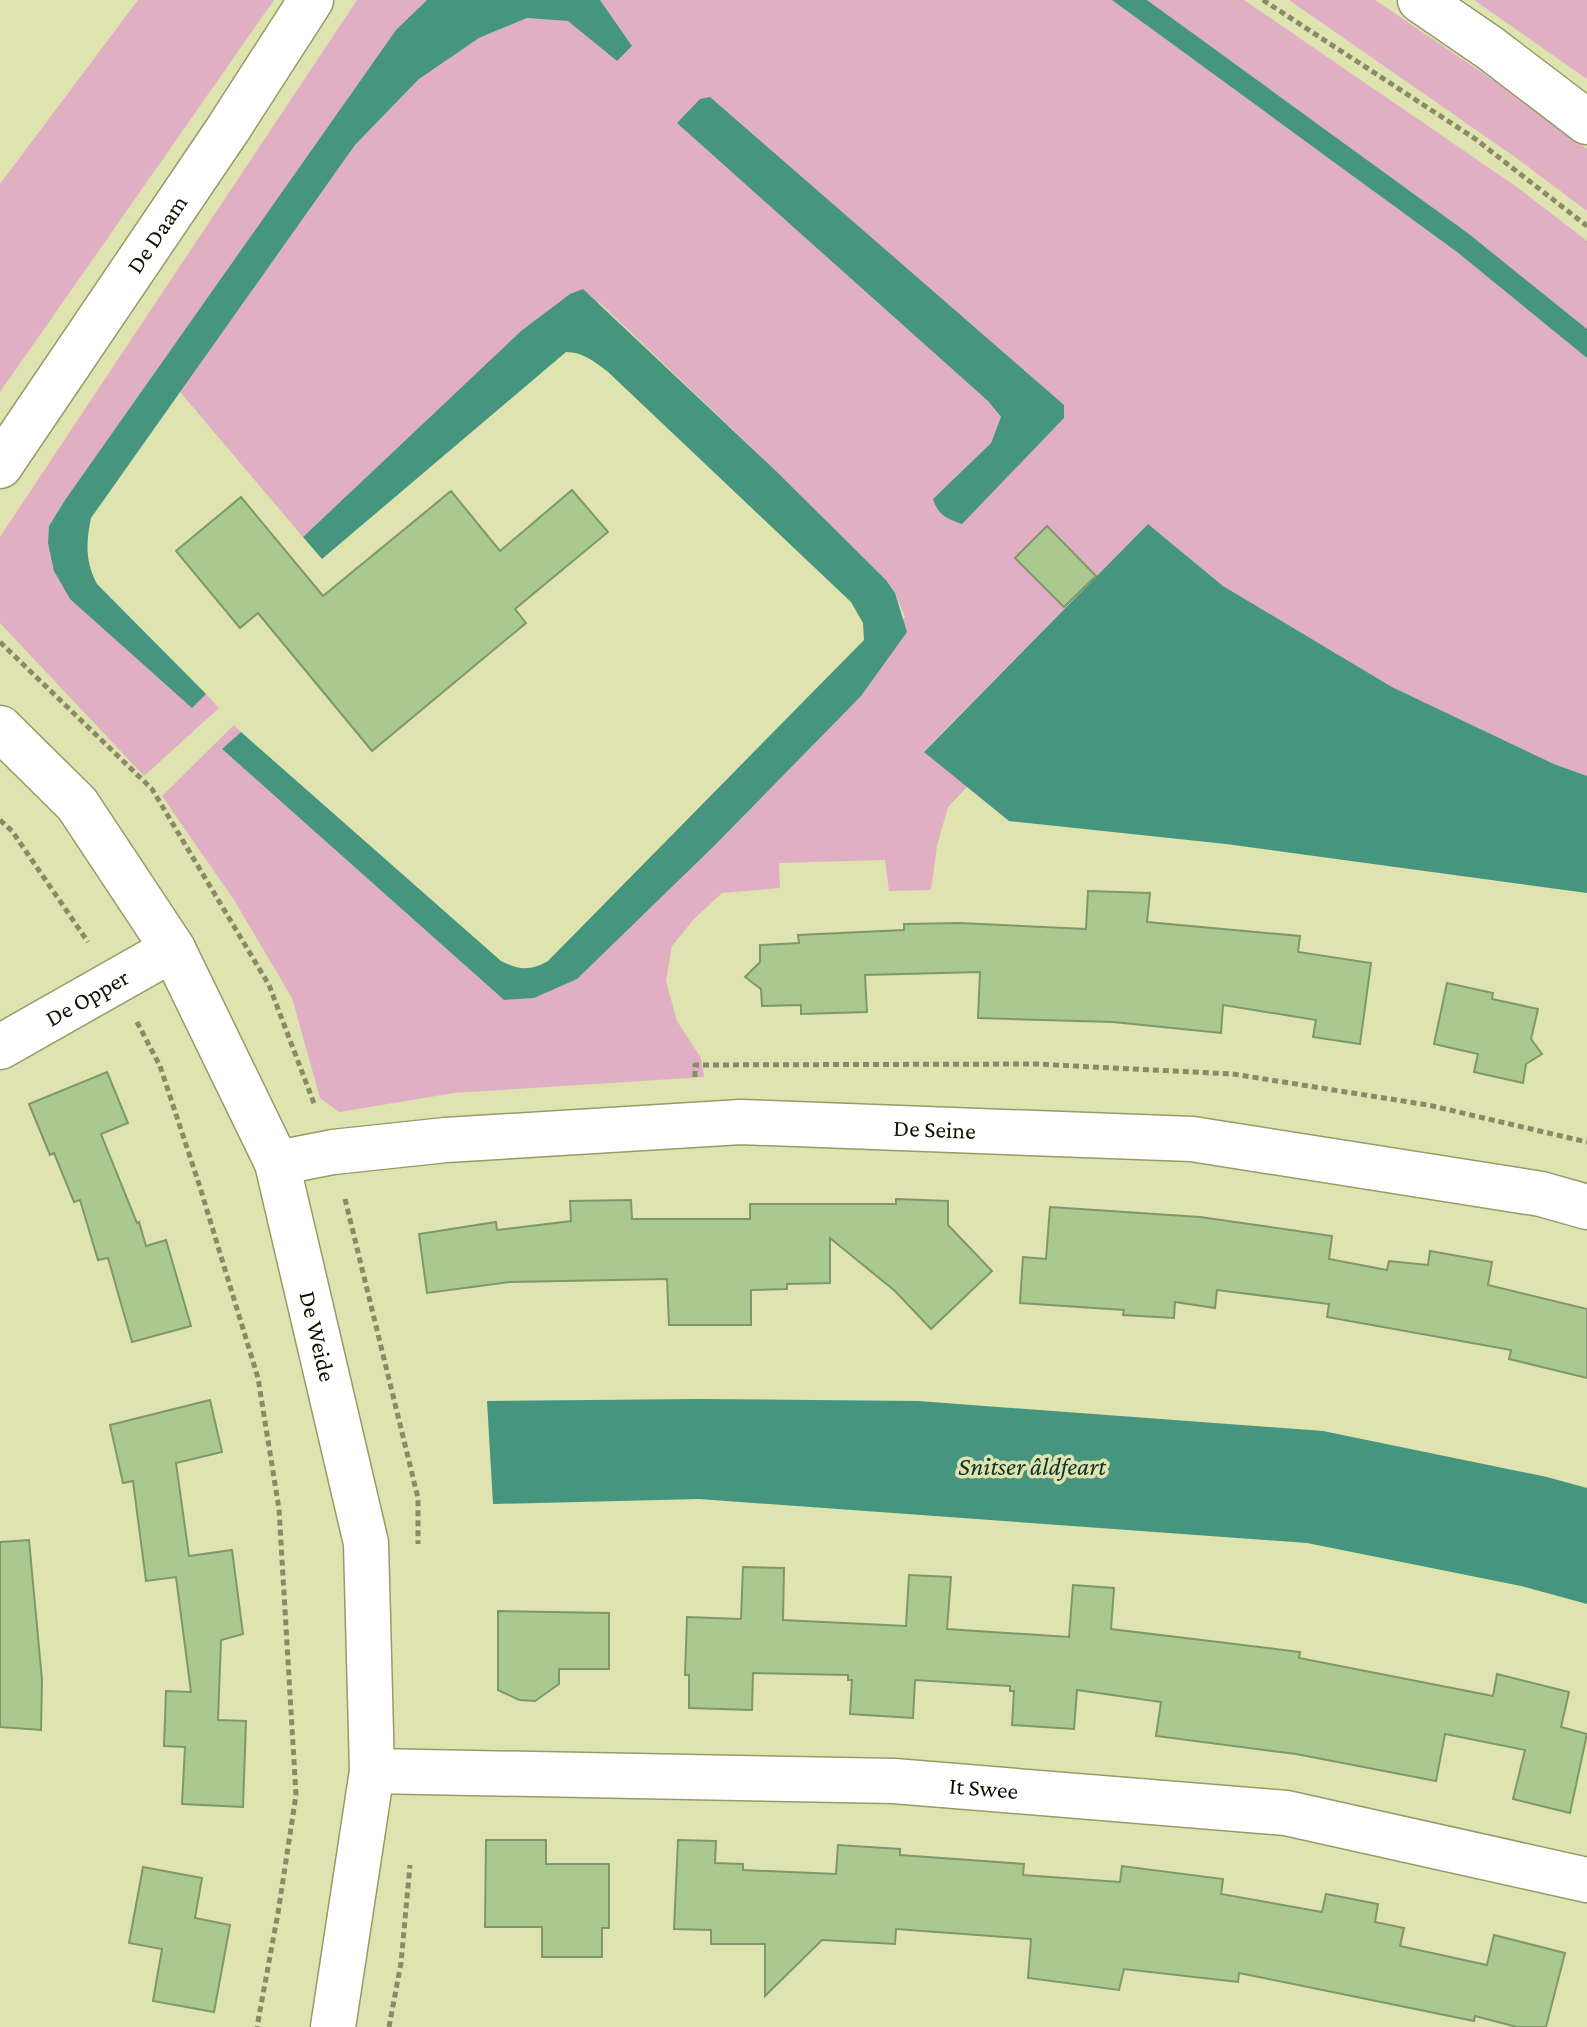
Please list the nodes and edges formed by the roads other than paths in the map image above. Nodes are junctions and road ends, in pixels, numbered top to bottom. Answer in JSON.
{"nodes":[{"id":1,"x":311,"y":0,"type":"edge"},
{"id":2,"x":1420,"y":0,"type":"edge"},
{"id":3,"x":1587,"y":122,"type":"edge"},
{"id":4,"x":0,"y":466,"type":"edge"},
{"id":5,"x":0,"y":728,"type":"edge"},
{"id":6,"x":173,"y":949,"type":"junction"},
{"id":7,"x":0,"y":1047,"type":"edge"},
{"id":8,"x":277,"y":1163,"type":"junction"},
{"id":9,"x":1587,"y":1207,"type":"edge"},
{"id":10,"x":372,"y":1771,"type":"junction"},
{"id":11,"x":1587,"y":1880,"type":"edge"},
{"id":12,"x":333,"y":2027,"type":"edge"}],
"edges":[{"from":1,"to":4,"type":"street","name":"De Daam"},
{"from":2,"to":3,"type":"street"},
{"from":5,"to":6,"type":"street","name":"De Weide"},
{"from":6,"to":7,"type":"street","name":"De Opper"},
{"from":6,"to":8,"type":"street","name":"De Weide"},
{"from":8,"to":9,"type":"street","name":"De Seine"},
{"from":8,"to":10,"type":"street","name":"De Weide"},
{"from":10,"to":11,"type":"street","name":"It Swee"},
{"from":10,"to":12,"type":"street","name":"De Weide"}]}
